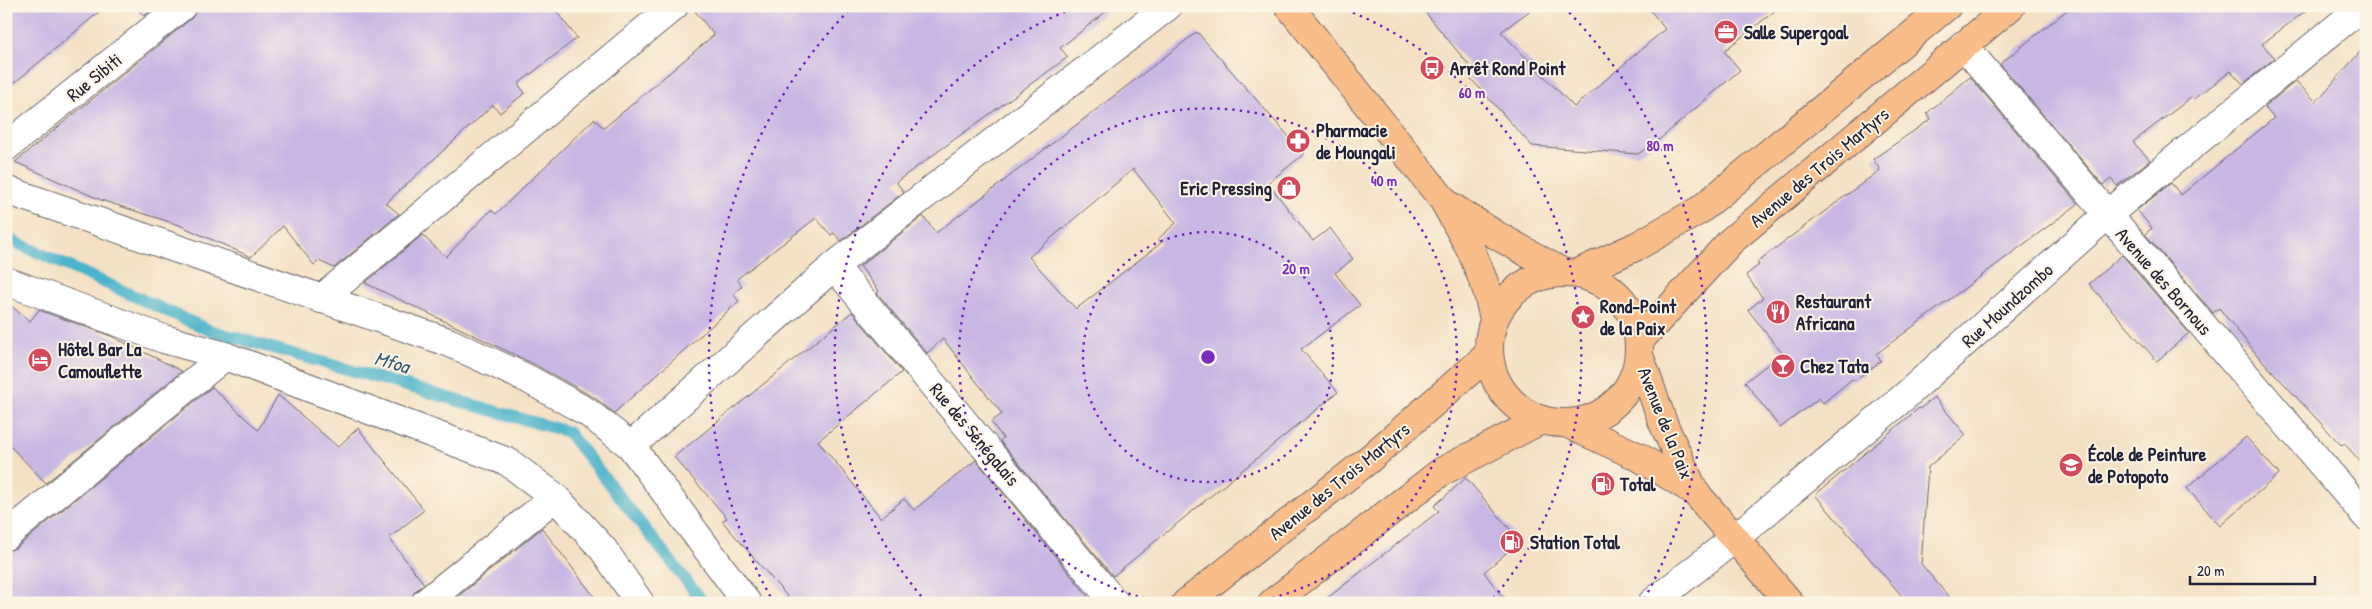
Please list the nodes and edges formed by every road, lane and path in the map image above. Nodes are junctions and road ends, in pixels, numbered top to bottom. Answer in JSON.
{"nodes":[{"id":1,"x":182,"y":6,"type":"edge"},
{"id":2,"x":674,"y":6,"type":"edge"},
{"id":3,"x":1168,"y":6,"type":"edge"},
{"id":4,"x":1289,"y":6,"type":"edge"},
{"id":5,"x":1947,"y":6,"type":"edge"},
{"id":6,"x":2011,"y":6,"type":"edge"},
{"id":7,"x":2363,"y":6,"type":"edge"},
{"id":8,"x":1962,"y":45,"type":"junction"},
{"id":9,"x":6,"y":147,"type":"edge"},
{"id":10,"x":6,"y":190,"type":"edge"},
{"id":11,"x":1444,"y":202,"type":"junction"},
{"id":12,"x":2107,"y":215,"type":"junction"},
{"id":13,"x":834,"y":266,"type":"junction"},
{"id":14,"x":1570,"y":273,"type":"junction"},
{"id":15,"x":6,"y":281,"type":"edge"},
{"id":16,"x":321,"y":299,"type":"junction"},
{"id":17,"x":1494,"y":319,"type":"junction"},
{"id":18,"x":1639,"y":348,"type":"junction"},
{"id":19,"x":1488,"y":354,"type":"junction"},
{"id":20,"x":224,"y":356,"type":"junction"},
{"id":21,"x":1541,"y":420,"type":"junction"},
{"id":22,"x":1568,"y":424,"type":"junction"},
{"id":23,"x":631,"y":446,"type":"junction"},
{"id":24,"x":1694,"y":491,"type":"junction"},
{"id":25,"x":555,"y":497,"type":"junction"},
{"id":26,"x":2366,"y":516,"type":"edge"},
{"id":27,"x":6,"y":536,"type":"edge"},
{"id":28,"x":1735,"y":538,"type":"junction"},
{"id":29,"x":424,"y":603,"type":"edge"},
{"id":30,"x":640,"y":603,"type":"edge"},
{"id":31,"x":747,"y":603,"type":"edge"},
{"id":32,"x":1115,"y":603,"type":"edge"},
{"id":33,"x":1186,"y":603,"type":"edge"},
{"id":34,"x":1272,"y":603,"type":"edge"},
{"id":35,"x":1652,"y":603,"type":"edge"},
{"id":36,"x":1790,"y":603,"type":"edge"}],
"edges":[{"from":1,"to":9,"type":"street","name":"Rue Sibiti"},
{"from":2,"to":16,"type":"street"},
{"from":3,"to":13,"type":"street"},
{"from":4,"to":11,"type":"main road"},
{"from":5,"to":14,"type":"main road"},
{"from":6,"to":8,"type":"main road","name":"Avenue des Trois Martyrs"},
{"from":7,"to":12,"type":"street","name":"Rue Moundzombo"},
{"from":8,"to":12,"type":"street","name":"Avenue des Bornous"},
{"from":8,"to":18,"type":"main road","name":"Avenue des Trois Martyrs"},
{"from":10,"to":16,"type":"street"},
{"from":11,"to":14,"type":"main road"},
{"from":11,"to":17,"type":"main road"},
{"from":12,"to":26,"type":"street","name":"Avenue des Bornous"},
{"from":12,"to":28,"type":"street","name":"Rue Moundzombo"},
{"from":13,"to":23,"type":"street"},
{"from":13,"to":32,"type":"street","name":"Rue des Sénégalais"},
{"from":14,"to":17,"type":"main road"},
{"from":14,"to":18,"type":"main road"},
{"from":15,"to":20,"type":"street"},
{"from":16,"to":23,"type":"street"},
{"from":17,"to":19,"type":"main road"},
{"from":18,"to":22,"type":"main road"},
{"from":18,"to":24,"type":"main road","name":"Avenue de la Paix"},
{"from":19,"to":21,"type":"main road"},
{"from":19,"to":33,"type":"main road","name":"Avenue des Trois Martyrs"},
{"from":20,"to":25,"type":"street"},
{"from":20,"to":27,"type":"street"},
{"from":21,"to":22,"type":"main road"},
{"from":21,"to":34,"type":"main road"},
{"from":22,"to":24,"type":"main road","name":"Avenue de la Paix"},
{"from":23,"to":31,"type":"street"},
{"from":24,"to":28,"type":"main road","name":"Avenue de la Paix"},
{"from":25,"to":29,"type":"street"},
{"from":25,"to":30,"type":"street"},
{"from":28,"to":35,"type":"street","name":"Rue Moundzombo"},
{"from":28,"to":36,"type":"main road","name":"Avenue de la Paix"}]}
